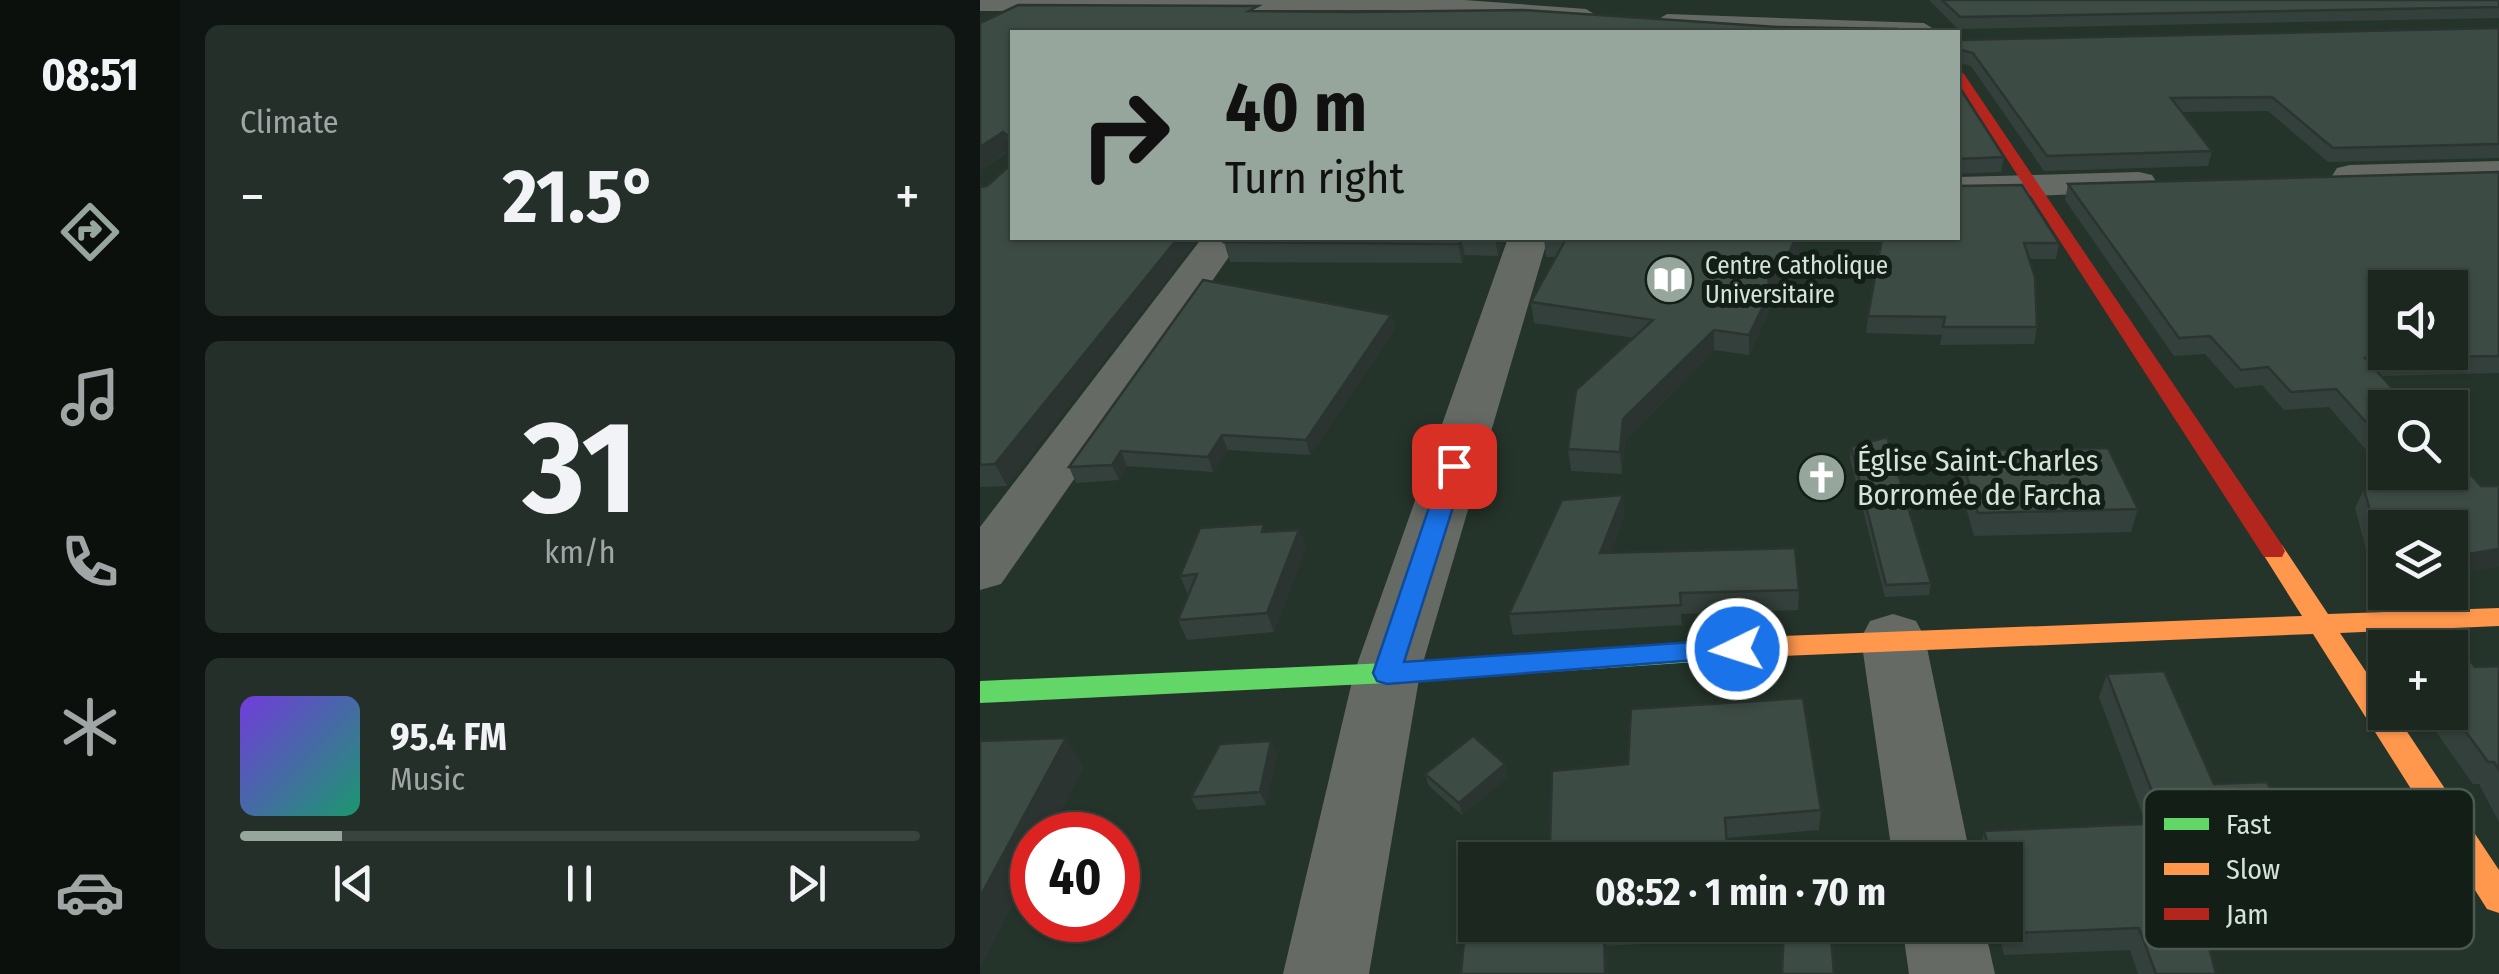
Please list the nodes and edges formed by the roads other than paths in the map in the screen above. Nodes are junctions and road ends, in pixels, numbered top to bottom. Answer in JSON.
{"nodes":[{"id":1,"x":980,"y":2,"type":"edge"},
{"id":2,"x":1392,"y":2,"type":"edge"},
{"id":3,"x":1911,"y":4,"type":"dead end"},
{"id":4,"x":1195,"y":5,"type":"junction"},
{"id":5,"x":1612,"y":19,"type":"edge"},
{"id":6,"x":1645,"y":21,"type":"edge"},
{"id":7,"x":1570,"y":24,"type":"edge"},
{"id":8,"x":1166,"y":30,"type":"edge"},
{"id":9,"x":1371,"y":30,"type":"edge"},
{"id":10,"x":1874,"y":30,"type":"edge"},
{"id":11,"x":1924,"y":30,"type":"edge"},
{"id":12,"x":1960,"y":77,"type":"edge"},
{"id":13,"x":2499,"y":172,"type":"edge"},
{"id":14,"x":2306,"y":178,"type":"edge"},
{"id":15,"x":2171,"y":182,"type":"edge"},
{"id":16,"x":2036,"y":186,"type":"junction"},
{"id":17,"x":1960,"y":188,"type":"edge"},
{"id":18,"x":1221,"y":240,"type":"edge"},
{"id":19,"x":1527,"y":240,"type":"edge"},
{"id":20,"x":980,"y":569,"type":"edge"},
{"id":21,"x":2499,"y":617,"type":"edge"},
{"id":22,"x":2323,"y":626,"type":"junction"},
{"id":23,"x":1893,"y":638,"type":"junction"},
{"id":24,"x":1387,"y":673,"type":"junction"},
{"id":25,"x":980,"y":692,"type":"edge"},
{"id":26,"x":2428,"y":789,"type":"edge"},
{"id":27,"x":1929,"y":842,"type":"edge"},
{"id":28,"x":2474,"y":859,"type":"edge"},
{"id":29,"x":2499,"y":898,"type":"edge"},
{"id":30,"x":1946,"y":942,"type":"edge"},
{"id":31,"x":1326,"y":974,"type":"edge"},
{"id":32,"x":1952,"y":974,"type":"edge"}],
"edges":[{"from":1,"to":4,"type":"street"},
{"from":2,"to":4,"type":"street"},
{"from":2,"to":7,"type":"street"},
{"from":2,"to":9,"type":"street"},
{"from":3,"to":11,"type":"street"},
{"from":4,"to":8,"type":"street"},
{"from":5,"to":7,"type":"street"},
{"from":6,"to":10,"type":"street"},
{"from":12,"to":16,"type":"street"},
{"from":13,"to":14,"type":"street"},
{"from":15,"to":16,"type":"street"},
{"from":16,"to":17,"type":"street"},
{"from":16,"to":22,"type":"street"},
{"from":18,"to":20,"type":"street"},
{"from":19,"to":24,"type":"street"},
{"from":21,"to":22,"type":"street"},
{"from":22,"to":23,"type":"street"},
{"from":22,"to":26,"type":"street"},
{"from":23,"to":24,"type":"street"},
{"from":23,"to":27,"type":"street"},
{"from":24,"to":25,"type":"street"},
{"from":24,"to":31,"type":"street"},
{"from":28,"to":29,"type":"street"},
{"from":30,"to":32,"type":"street"}]}
